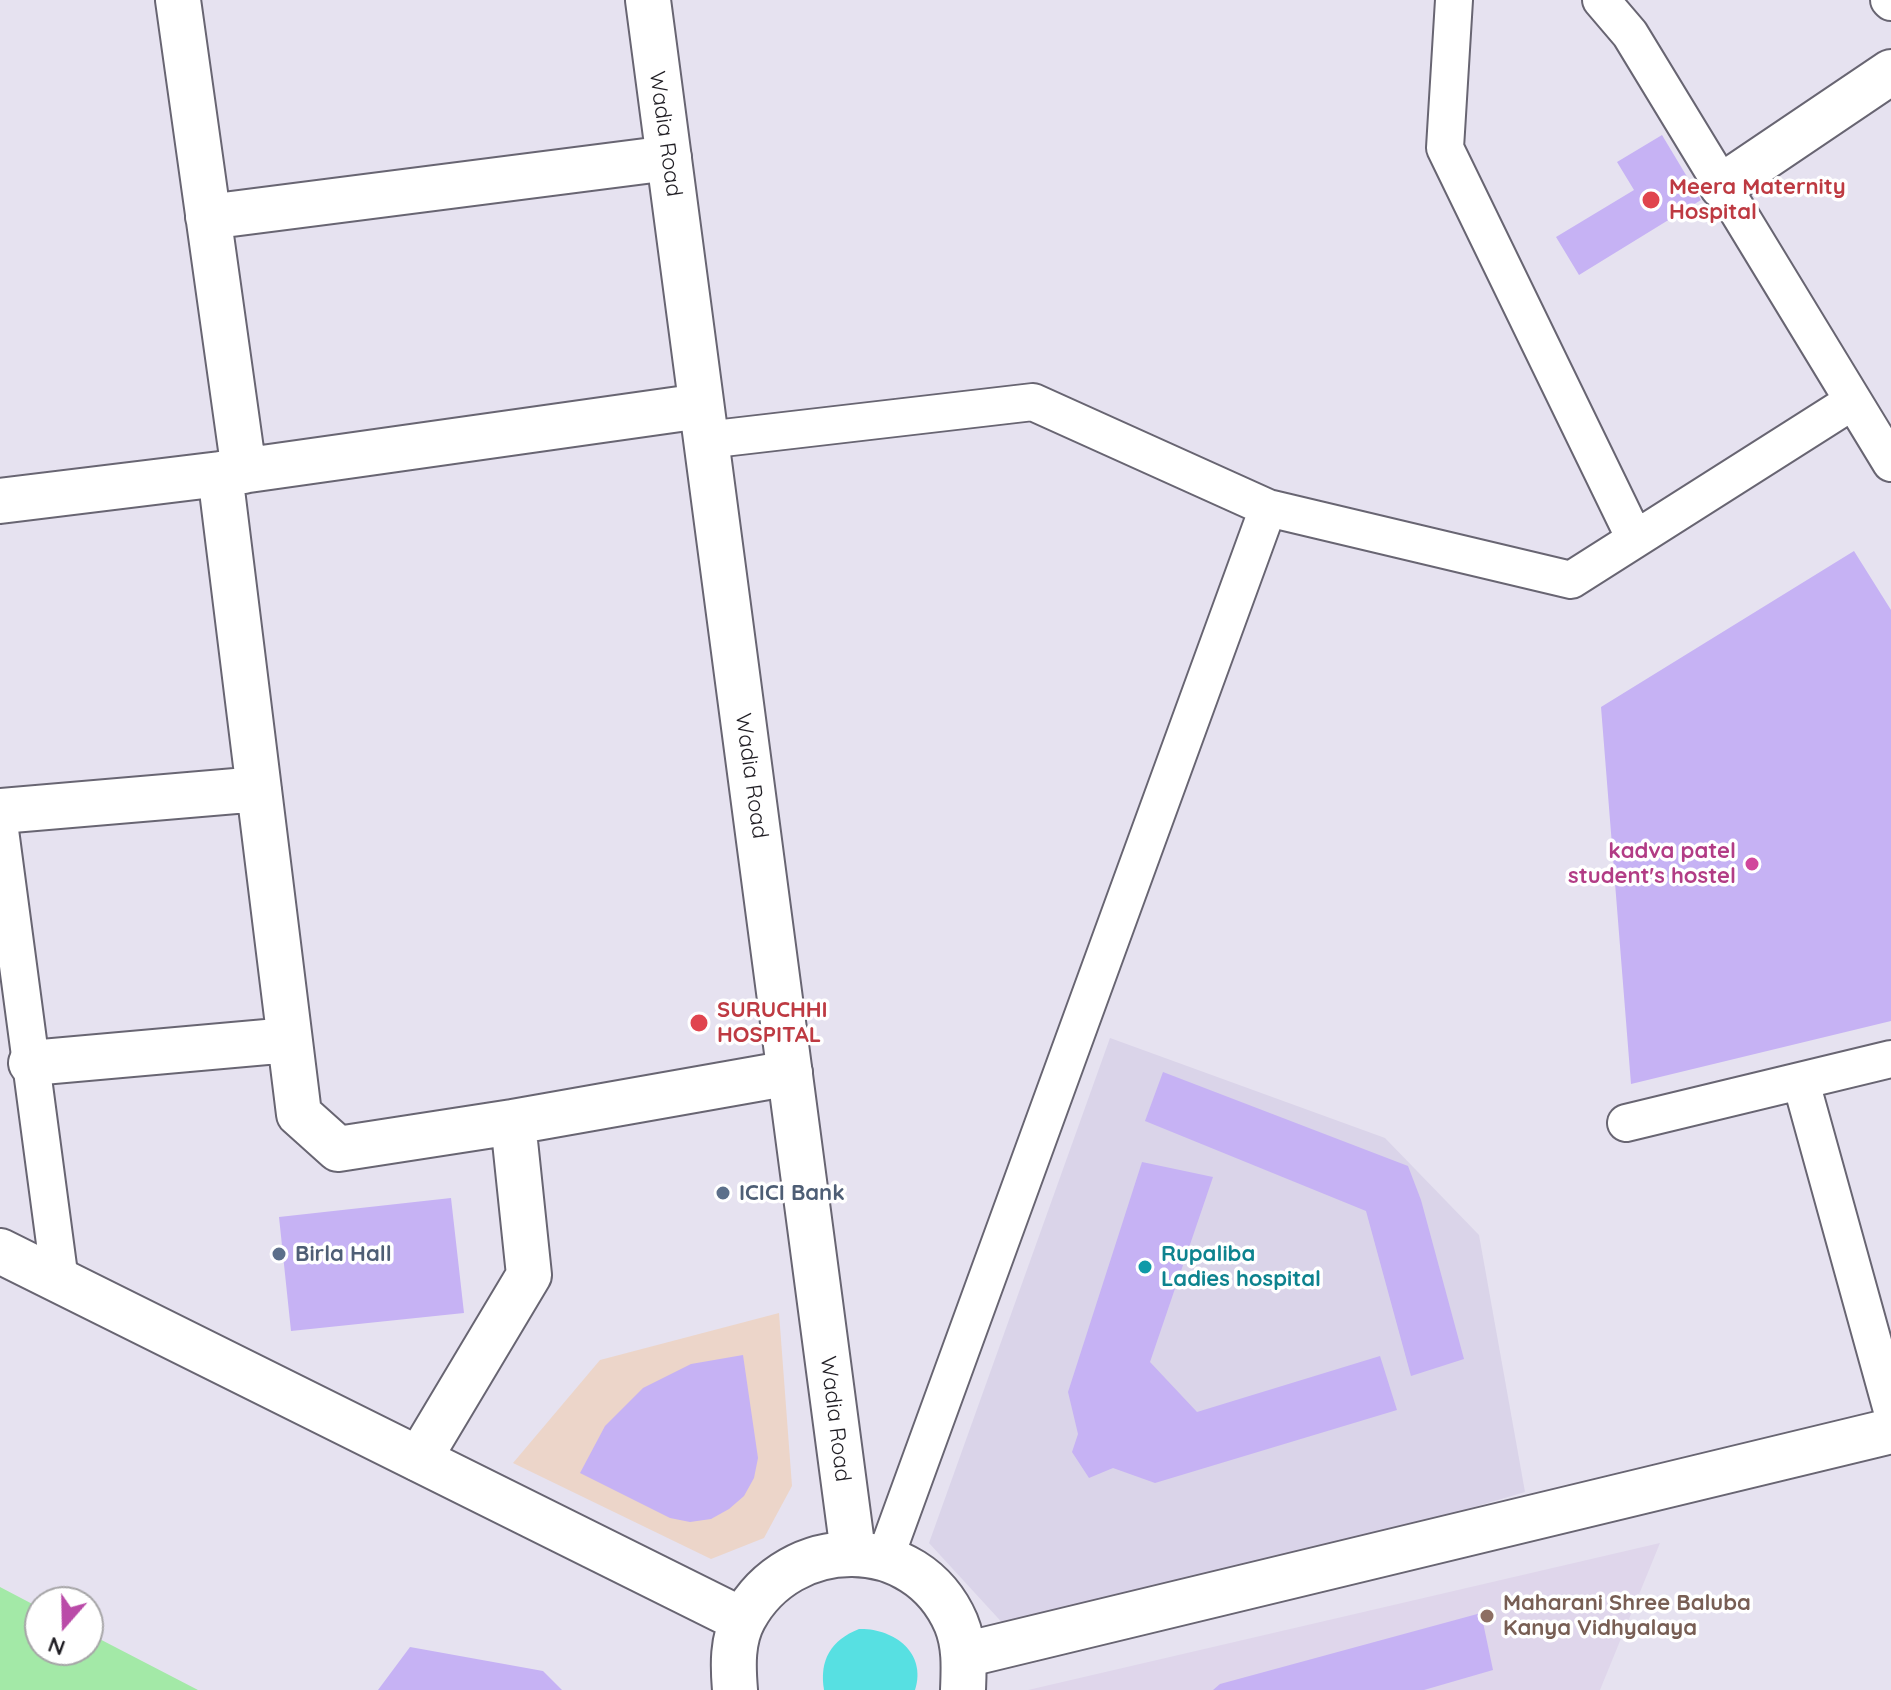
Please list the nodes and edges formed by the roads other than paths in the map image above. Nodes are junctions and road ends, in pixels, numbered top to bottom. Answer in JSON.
{"nodes":[{"id":1,"x":178,"y":0,"type":"edge"},
{"id":2,"x":648,"y":0,"type":"edge"},
{"id":3,"x":1454,"y":0,"type":"edge"},
{"id":4,"x":1601,"y":0,"type":"edge"},
{"id":5,"x":1891,"y":72,"type":"edge"},
{"id":6,"x":669,"y":158,"type":"junction"},
{"id":7,"x":1722,"y":186,"type":"junction"},
{"id":8,"x":208,"y":217,"type":"junction"},
{"id":9,"x":1853,"y":401,"type":"junction"},
{"id":10,"x":704,"y":423,"type":"junction"},
{"id":11,"x":1891,"y":463,"type":"edge"},
{"id":12,"x":232,"y":473,"type":"junction"},
{"id":13,"x":0,"y":501,"type":"edge"},
{"id":14,"x":1268,"y":508,"type":"junction"},
{"id":15,"x":1635,"y":539,"type":"junction"},
{"id":16,"x":259,"y":789,"type":"junction"},
{"id":17,"x":0,"y":811,"type":"edge"},
{"id":18,"x":0,"y":830,"type":"edge"},
{"id":19,"x":5,"y":901,"type":"edge"},
{"id":20,"x":289,"y":1040,"type":"junction"},
{"id":21,"x":1891,"y":1059,"type":"edge"},
{"id":22,"x":31,"y":1063,"type":"junction"},
{"id":23,"x":790,"y":1073,"type":"junction"},
{"id":24,"x":1801,"y":1082,"type":"junction"},
{"id":25,"x":532,"y":1119,"type":"junction"},
{"id":26,"x":1626,"y":1123,"type":"dead end"},
{"id":27,"x":0,"y":1251,"type":"edge"},
{"id":28,"x":60,"y":1281,"type":"junction"},
{"id":29,"x":1891,"y":1407,"type":"edge"},
{"id":30,"x":1891,"y":1431,"type":"edge"},
{"id":31,"x":419,"y":1459,"type":"junction"},
{"id":32,"x":869,"y":1555,"type":"junction"},
{"id":33,"x":742,"y":1620,"type":"junction"},
{"id":34,"x":963,"y":1672,"type":"edge"},
{"id":35,"x":735,"y":1690,"type":"edge"}],
"edges":[{"from":1,"to":8,"type":"street"},
{"from":2,"to":6,"type":"street","name":"Wadia Road"},
{"from":3,"to":15,"type":"street"},
{"from":4,"to":7,"type":"street"},
{"from":5,"to":7,"type":"street"},
{"from":6,"to":8,"type":"street"},
{"from":6,"to":10,"type":"street","name":"Wadia Road"},
{"from":7,"to":9,"type":"street"},
{"from":8,"to":12,"type":"street"},
{"from":9,"to":11,"type":"street"},
{"from":9,"to":15,"type":"street"},
{"from":10,"to":12,"type":"street"},
{"from":10,"to":14,"type":"street"},
{"from":10,"to":23,"type":"street","name":"Wadia Road"},
{"from":12,"to":13,"type":"street"},
{"from":12,"to":16,"type":"street"},
{"from":14,"to":15,"type":"street"},
{"from":14,"to":32,"type":"street"},
{"from":16,"to":17,"type":"street"},
{"from":16,"to":20,"type":"street"},
{"from":18,"to":19,"type":"street"},
{"from":19,"to":22,"type":"street"},
{"from":20,"to":22,"type":"street"},
{"from":20,"to":25,"type":"street"},
{"from":21,"to":24,"type":"street"},
{"from":22,"to":28,"type":"street"},
{"from":23,"to":25,"type":"street"},
{"from":23,"to":32,"type":"street","name":"Wadia Road"},
{"from":24,"to":26,"type":"street"},
{"from":24,"to":29,"type":"street"},
{"from":25,"to":31,"type":"street"},
{"from":27,"to":28,"type":"street"},
{"from":28,"to":31,"type":"street"},
{"from":30,"to":34,"type":"street"},
{"from":31,"to":33,"type":"street"},
{"from":32,"to":33,"type":"street"},
{"from":32,"to":34,"type":"street"},
{"from":33,"to":35,"type":"street"}]}
